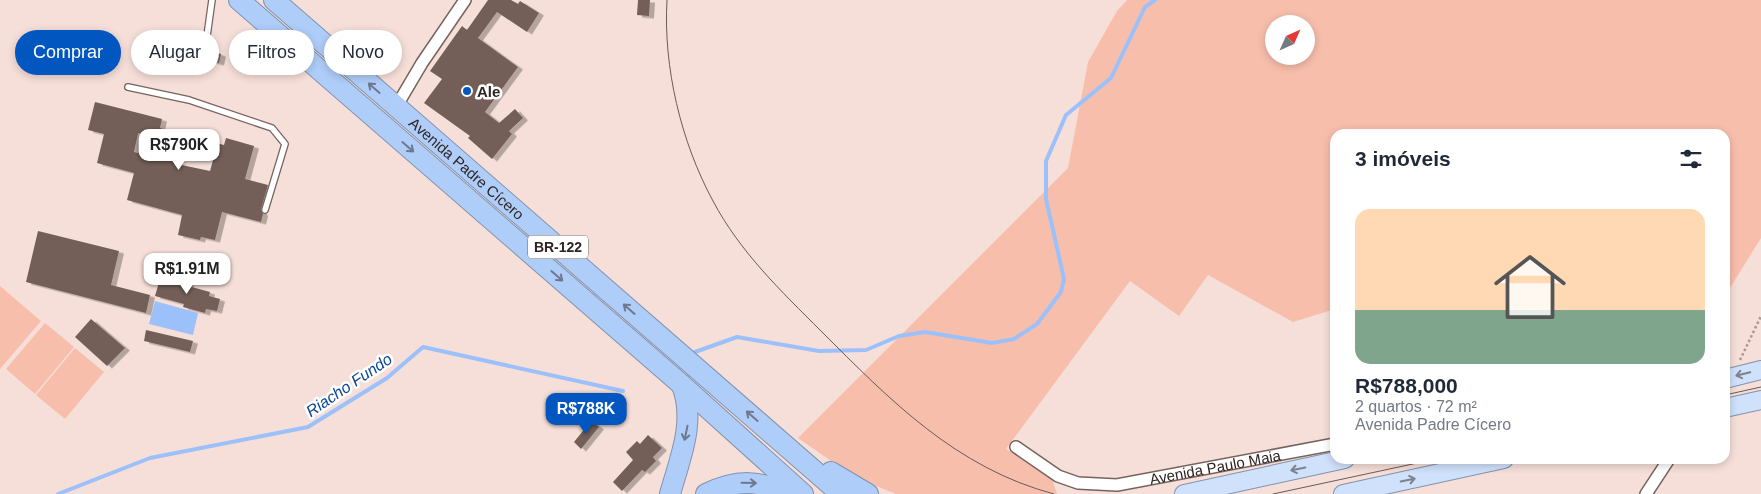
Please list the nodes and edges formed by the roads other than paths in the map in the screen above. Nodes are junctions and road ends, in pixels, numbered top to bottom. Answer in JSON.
{"nodes":[{"id":1,"x":212,"y":0,"type":"edge"},
{"id":2,"x":239,"y":0,"type":"edge"},
{"id":3,"x":274,"y":0,"type":"edge"},
{"id":4,"x":465,"y":0,"type":"edge"},
{"id":5,"x":208,"y":30,"type":"edge"},
{"id":6,"x":128,"y":87,"type":"dead end"},
{"id":7,"x":396,"y":107,"type":"junction"},
{"id":8,"x":266,"y":210,"type":"dead end"},
{"id":9,"x":1761,"y":370,"type":"edge"},
{"id":10,"x":1730,"y":378,"type":"edge"},
{"id":11,"x":682,"y":385,"type":"junction"},
{"id":12,"x":1761,"y":400,"type":"edge"},
{"id":13,"x":1730,"y":407,"type":"edge"},
{"id":14,"x":779,"y":439,"type":"junction"},
{"id":15,"x":1330,"y":445,"type":"edge"},
{"id":16,"x":1016,"y":447,"type":"dead end"},
{"id":17,"x":1330,"y":462,"type":"edge"},
{"id":18,"x":1481,"y":464,"type":"edge"},
{"id":19,"x":1665,"y":464,"type":"edge"},
{"id":20,"x":670,"y":494,"type":"edge"},
{"id":21,"x":706,"y":494,"type":"edge"},
{"id":22,"x":791,"y":494,"type":"edge"},
{"id":23,"x":803,"y":494,"type":"edge"},
{"id":24,"x":841,"y":494,"type":"edge"},
{"id":25,"x":868,"y":494,"type":"edge"},
{"id":26,"x":1184,"y":494,"type":"edge"},
{"id":27,"x":1344,"y":494,"type":"edge"},
{"id":28,"x":1646,"y":494,"type":"edge"}],
"edges":[{"from":1,"to":5,"type":"lane"},
{"from":2,"to":11,"type":"highway","name":"Avenida Padre Cícero","number":"BR-122","one_way":true},
{"from":7,"to":3,"type":"highway","name":"Avenida Padre Cícero","number":"BR-122","one_way":true},
{"from":4,"to":7,"type":"street"},
{"from":6,"to":8,"type":"lane"},
{"from":14,"to":7,"type":"highway","name":"Avenida Padre Cícero","number":"BR-122","one_way":true},
{"from":9,"to":10,"type":"main road","one_way":true},
{"from":11,"to":20,"type":"highway","one_way":true},
{"from":11,"to":23,"type":"highway","name":"Avenida Padre Cícero","number":"BR-122"},
{"from":12,"to":13,"type":"main road"},
{"from":14,"to":24,"type":"highway","name":"Avenida Padre Cícero","number":"BR-122"},
{"from":14,"to":25,"type":"highway"},
{"from":15,"to":16,"type":"street","name":"Avenida Paulo Maia"},
{"from":17,"to":26,"type":"main road","one_way":true},
{"from":27,"to":18,"type":"main road","one_way":true},
{"from":19,"to":28,"type":"street"},
{"from":21,"to":22,"type":"highway","one_way":true}]}
